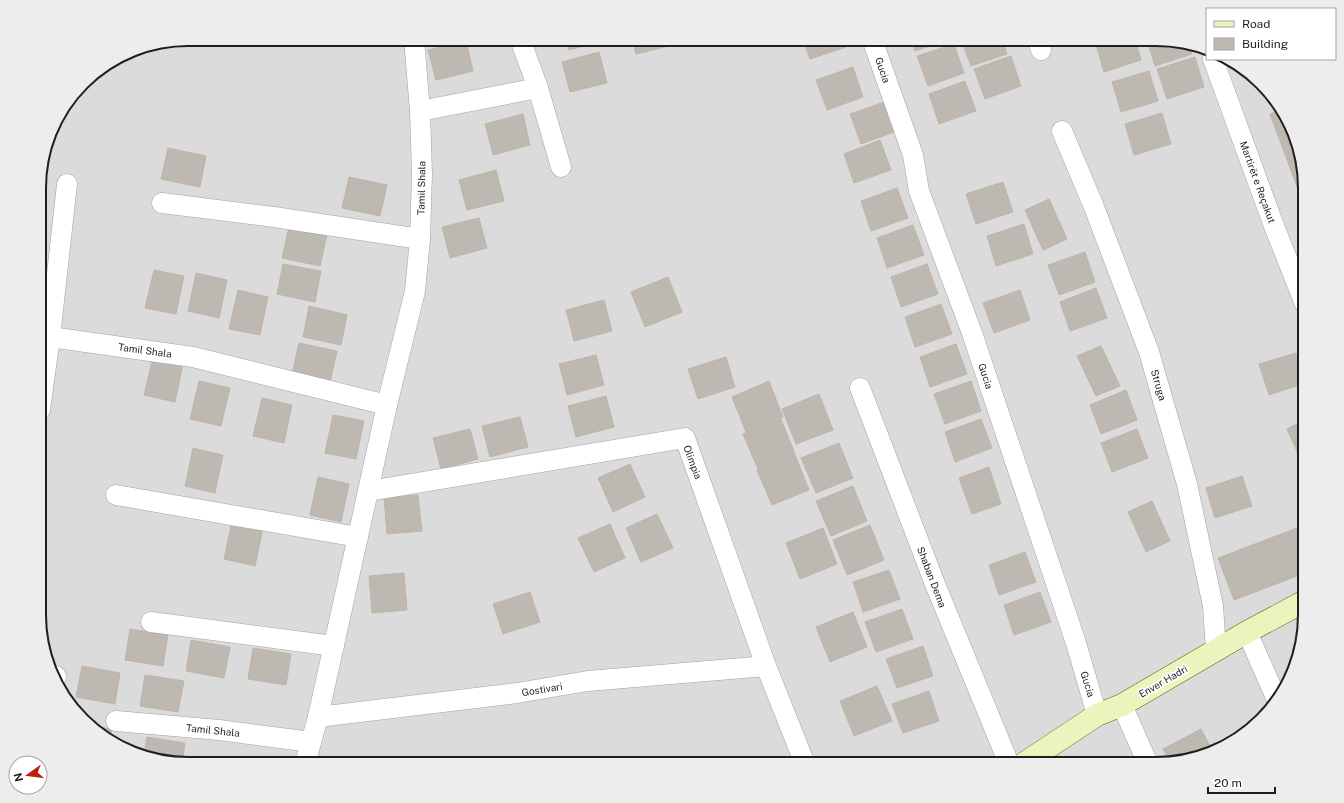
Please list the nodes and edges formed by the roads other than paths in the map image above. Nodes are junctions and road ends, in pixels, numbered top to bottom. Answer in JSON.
{"nodes":[{"id":1,"x":415,"y":46,"type":"edge"},
{"id":2,"x":523,"y":46,"type":"edge"},
{"id":3,"x":874,"y":46,"type":"edge"},
{"id":4,"x":1213,"y":60,"type":"edge"},
{"id":5,"x":538,"y":88,"type":"junction"},
{"id":6,"x":420,"y":111,"type":"junction"},
{"id":7,"x":1062,"y":131,"type":"dead end"},
{"id":8,"x":561,"y":167,"type":"dead end"},
{"id":9,"x":67,"y":184,"type":"dead end"},
{"id":10,"x":162,"y":203,"type":"dead end"},
{"id":11,"x":420,"y":238,"type":"junction"},
{"id":12,"x":1298,"y":286,"type":"edge"},
{"id":13,"x":50,"y":337,"type":"junction"},
{"id":14,"x":46,"y":366,"type":"edge"},
{"id":15,"x":860,"y":388,"type":"dead end"},
{"id":16,"x":387,"y":405,"type":"junction"},
{"id":17,"x":369,"y":491,"type":"junction"},
{"id":18,"x":116,"y":495,"type":"dead end"},
{"id":19,"x":358,"y":537,"type":"junction"},
{"id":20,"x":1298,"y":605,"type":"edge"},
{"id":21,"x":151,"y":622,"type":"dead end"},
{"id":22,"x":1247,"y":632,"type":"junction"},
{"id":23,"x":334,"y":646,"type":"junction"},
{"id":24,"x":1216,"y":650,"type":"junction"},
{"id":25,"x":766,"y":666,"type":"junction"},
{"id":26,"x":1274,"y":694,"type":"edge"},
{"id":27,"x":1122,"y":705,"type":"junction"},
{"id":28,"x":1097,"y":715,"type":"junction"},
{"id":29,"x":318,"y":718,"type":"junction"},
{"id":30,"x":116,"y":721,"type":"dead end"},
{"id":31,"x":311,"y":742,"type":"junction"},
{"id":32,"x":307,"y":757,"type":"edge"},
{"id":33,"x":802,"y":757,"type":"edge"},
{"id":34,"x":1006,"y":757,"type":"edge"},
{"id":35,"x":1034,"y":757,"type":"edge"},
{"id":36,"x":1145,"y":757,"type":"edge"}],
"edges":[{"from":1,"to":6,"type":"street","name":"Tamil Shala"},
{"from":2,"to":5,"type":"street"},
{"from":3,"to":28,"type":"street","name":"Gucia"},
{"from":4,"to":12,"type":"street","name":"Martirët e Reçakut"},
{"from":5,"to":6,"type":"street"},
{"from":5,"to":8,"type":"street"},
{"from":6,"to":11,"type":"street","name":"Tamil Shala"},
{"from":7,"to":24,"type":"street","name":"Struga"},
{"from":9,"to":13,"type":"street"},
{"from":10,"to":11,"type":"street"},
{"from":11,"to":16,"type":"street","name":"Tamil Shala"},
{"from":13,"to":14,"type":"street"},
{"from":13,"to":16,"type":"street","name":"Tamil Shala"},
{"from":15,"to":34,"type":"street","name":"Shaban Dema"},
{"from":16,"to":17,"type":"street","name":"Tamil Shala"},
{"from":17,"to":19,"type":"street","name":"Tamil Shala"},
{"from":17,"to":25,"type":"street","name":"Olimpia"},
{"from":18,"to":19,"type":"street"},
{"from":19,"to":23,"type":"street","name":"Tamil Shala"},
{"from":20,"to":22,"type":"street","name":"Enver Hadri"},
{"from":21,"to":23,"type":"street"},
{"from":22,"to":24,"type":"street","name":"Enver Hadri"},
{"from":22,"to":26,"type":"street"},
{"from":23,"to":29,"type":"street","name":"Tamil Shala"},
{"from":24,"to":27,"type":"street","name":"Enver Hadri"},
{"from":25,"to":29,"type":"street","name":"Gostivari"},
{"from":25,"to":33,"type":"street","name":"Olimpia"},
{"from":27,"to":28,"type":"street","name":"Enver Hadri"},
{"from":27,"to":36,"type":"street"},
{"from":28,"to":35,"type":"street","name":"Enver Hadri"},
{"from":29,"to":31,"type":"street","name":"Tamil Shala"},
{"from":30,"to":31,"type":"street","name":"Tamil Shala"},
{"from":31,"to":32,"type":"street","name":"Tamil Shala"}]}
